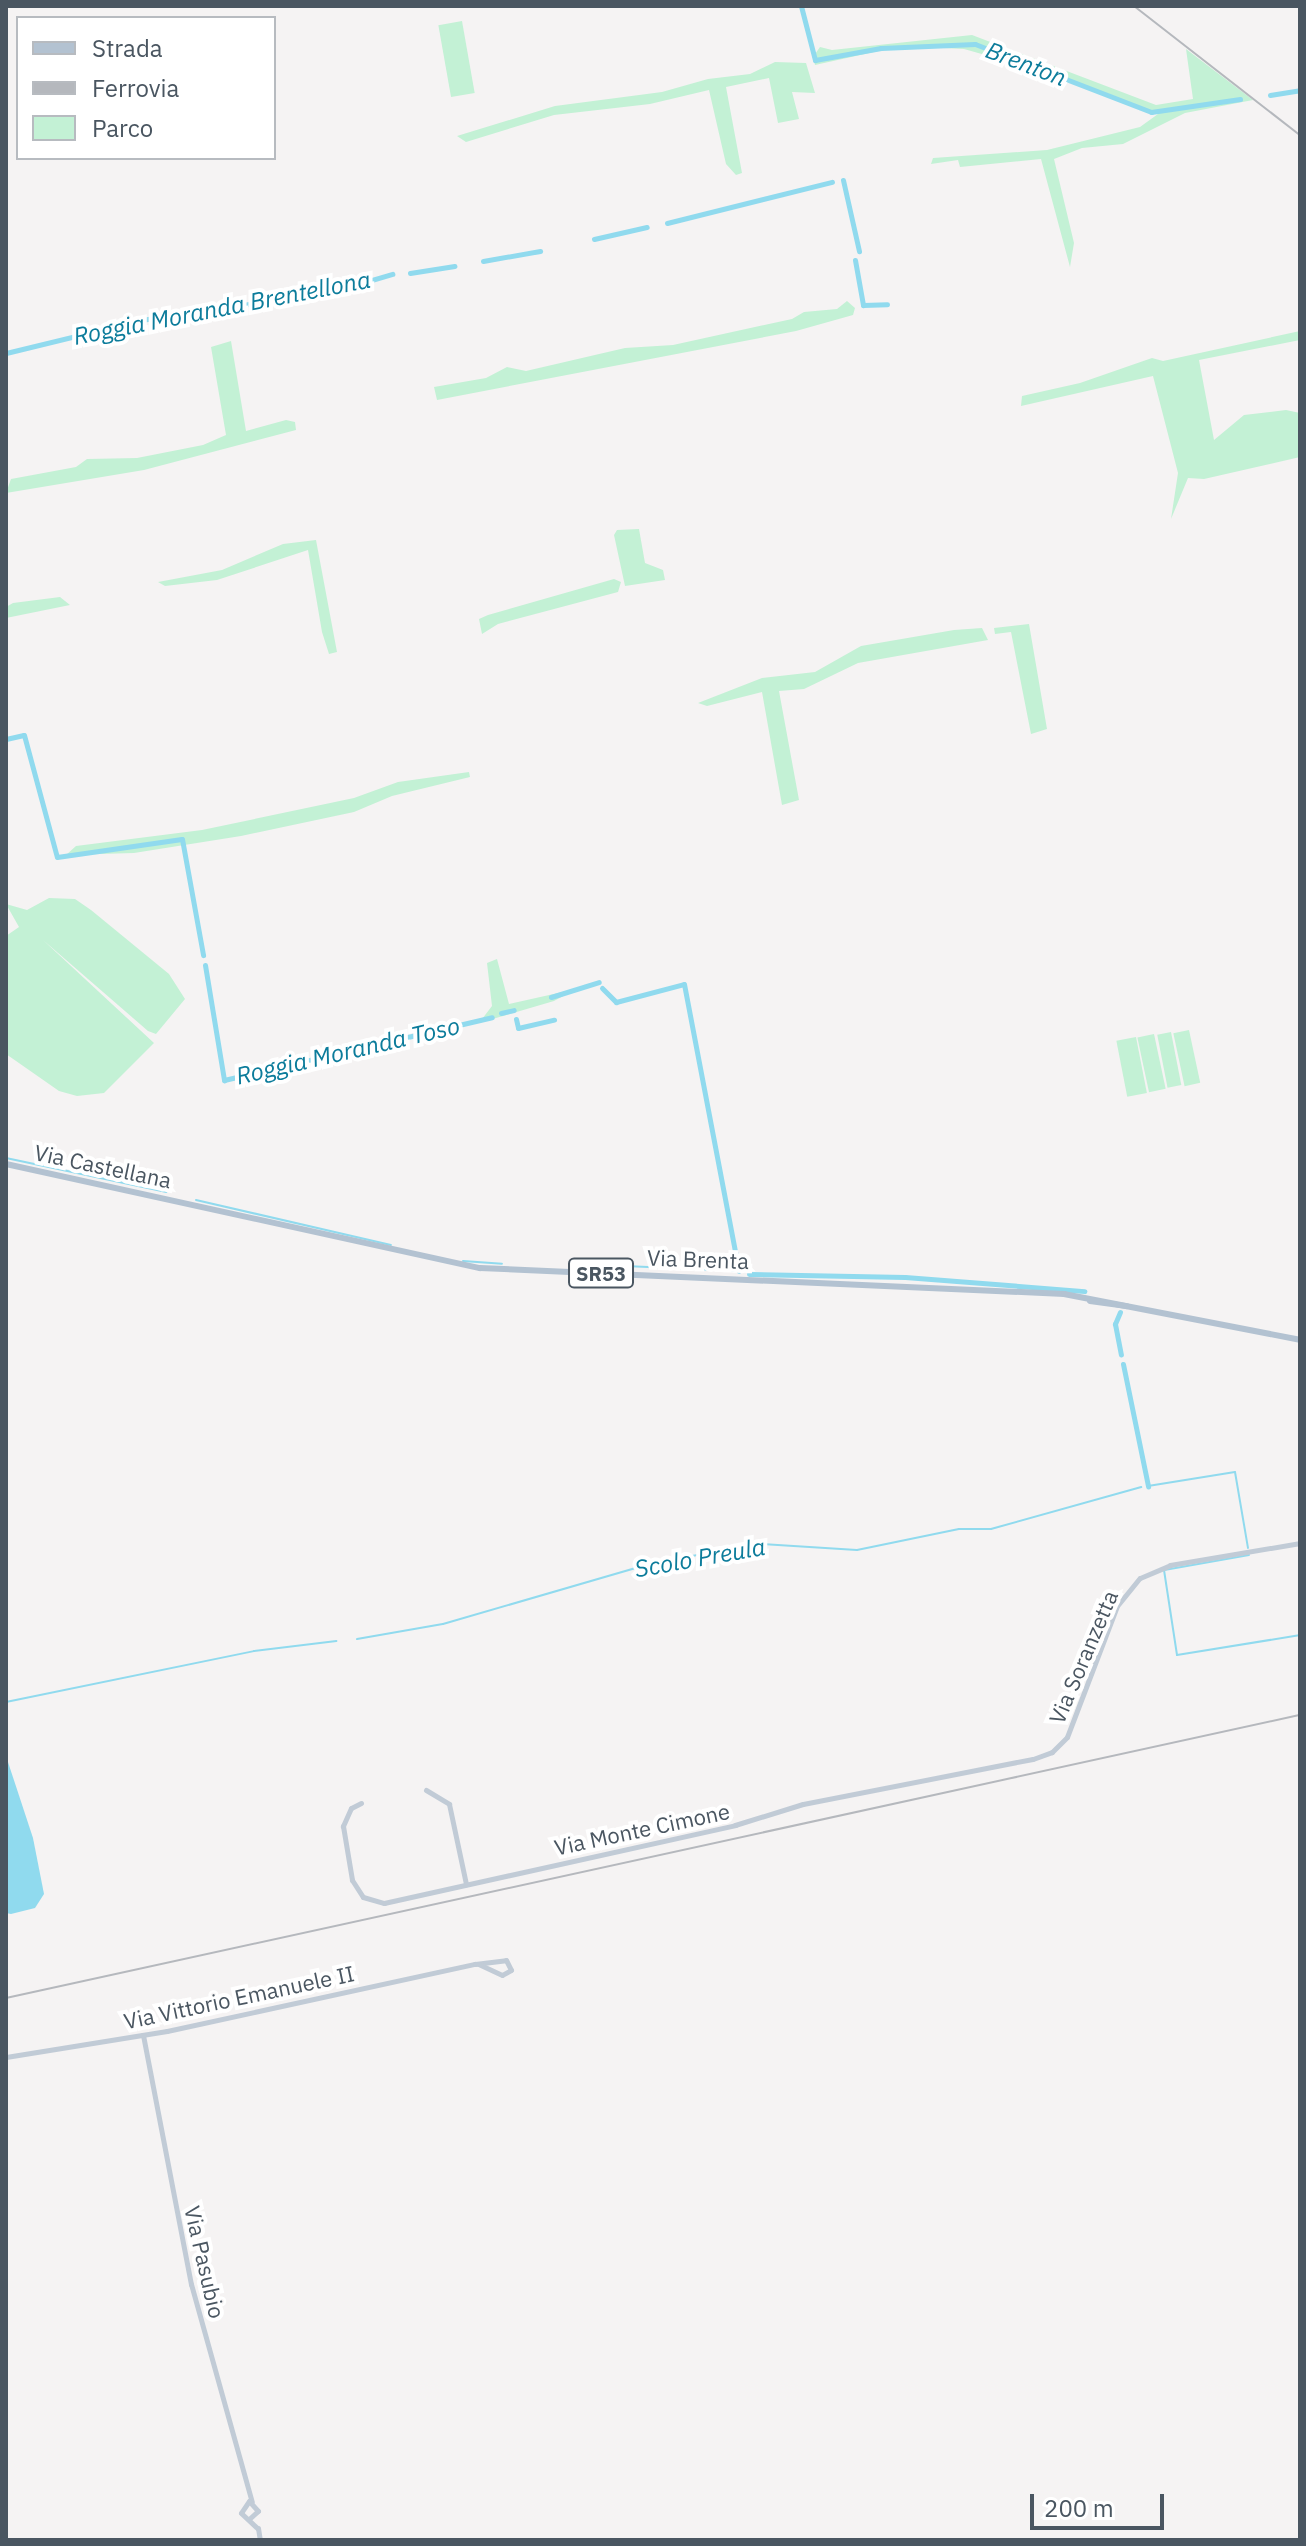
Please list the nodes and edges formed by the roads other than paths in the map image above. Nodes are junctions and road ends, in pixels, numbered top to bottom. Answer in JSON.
{"nodes":[{"id":1,"x":6,"y":1164,"type":"edge"},
{"id":2,"x":193,"y":1205,"type":"joint"},
{"id":3,"x":1016,"y":1292,"type":"junction"},
{"id":4,"x":1106,"y":1301,"type":"junction"},
{"id":5,"x":1178,"y":1315,"type":"junction"},
{"id":6,"x":1300,"y":1340,"type":"edge"},
{"id":7,"x":1300,"y":1543,"type":"edge"},
{"id":8,"x":1033,"y":1759,"type":"joint"},
{"id":9,"x":426,"y":1790,"type":"dead end"},
{"id":10,"x":361,"y":1803,"type":"dead end"},
{"id":11,"x":466,"y":1884,"type":"junction"},
{"id":12,"x":498,"y":1962,"type":"junction"},
{"id":13,"x":478,"y":1964,"type":"junction"},
{"id":14,"x":497,"y":1972,"type":"junction"},
{"id":15,"x":143,"y":2035,"type":"junction"},
{"id":16,"x":6,"y":2057,"type":"edge"},
{"id":17,"x":249,"y":2502,"type":"junction"},
{"id":18,"x":256,"y":2515,"type":"junction"},
{"id":19,"x":249,"y":2519,"type":"junction"},
{"id":20,"x":258,"y":2529,"type":"junction"},
{"id":21,"x":260,"y":2540,"type":"edge"}],
"edges":[{"from":1,"to":2,"type":"main road","name":"Via Castellana","number":"SR53"},
{"from":2,"to":3,"type":"main road","name":"Via Brenta","number":"SR53"},
{"from":3,"to":4,"type":"main road","name":"Via Brenta","number":"SR53"},
{"from":3,"to":4,"type":"main road","name":"Via Brenta","number":"SR53"},
{"from":4,"to":5,"type":"main road","name":"Via Brenta","number":"SR53"},
{"from":4,"to":5,"type":"main road","name":"Via Brenta","number":"SR53"},
{"from":5,"to":6,"type":"main road","name":"Via Brenta","number":"SR53"},
{"from":7,"to":8,"type":"main road","name":"Via Soranzetta"},
{"from":8,"to":11,"type":"main road","name":"Via Monte Cimone"},
{"from":9,"to":11,"type":"main road"},
{"from":10,"to":11,"type":"main road","name":"Via Monte Cimone"},
{"from":12,"to":13,"type":"main road","name":"Via Vittorio Emanuele II"},
{"from":12,"to":14,"type":"main road"},
{"from":12,"to":14,"type":"main road"},
{"from":13,"to":14,"type":"main road"},
{"from":13,"to":15,"type":"main road","name":"Via Vittorio Emanuele II"},
{"from":15,"to":16,"type":"main road","name":"Via Vittorio Emanuele II"},
{"from":15,"to":17,"type":"main road","name":"Via Pasubio"},
{"from":17,"to":18,"type":"main road","name":"Via Pasubio"},
{"from":17,"to":19,"type":"main road","name":"Via Pasubio"},
{"from":18,"to":19,"type":"main road"},
{"from":18,"to":20,"type":"main road","name":"Via Pasubio"},
{"from":19,"to":20,"type":"main road"},
{"from":20,"to":21,"type":"main road","name":"Via Pasubio"}]}
